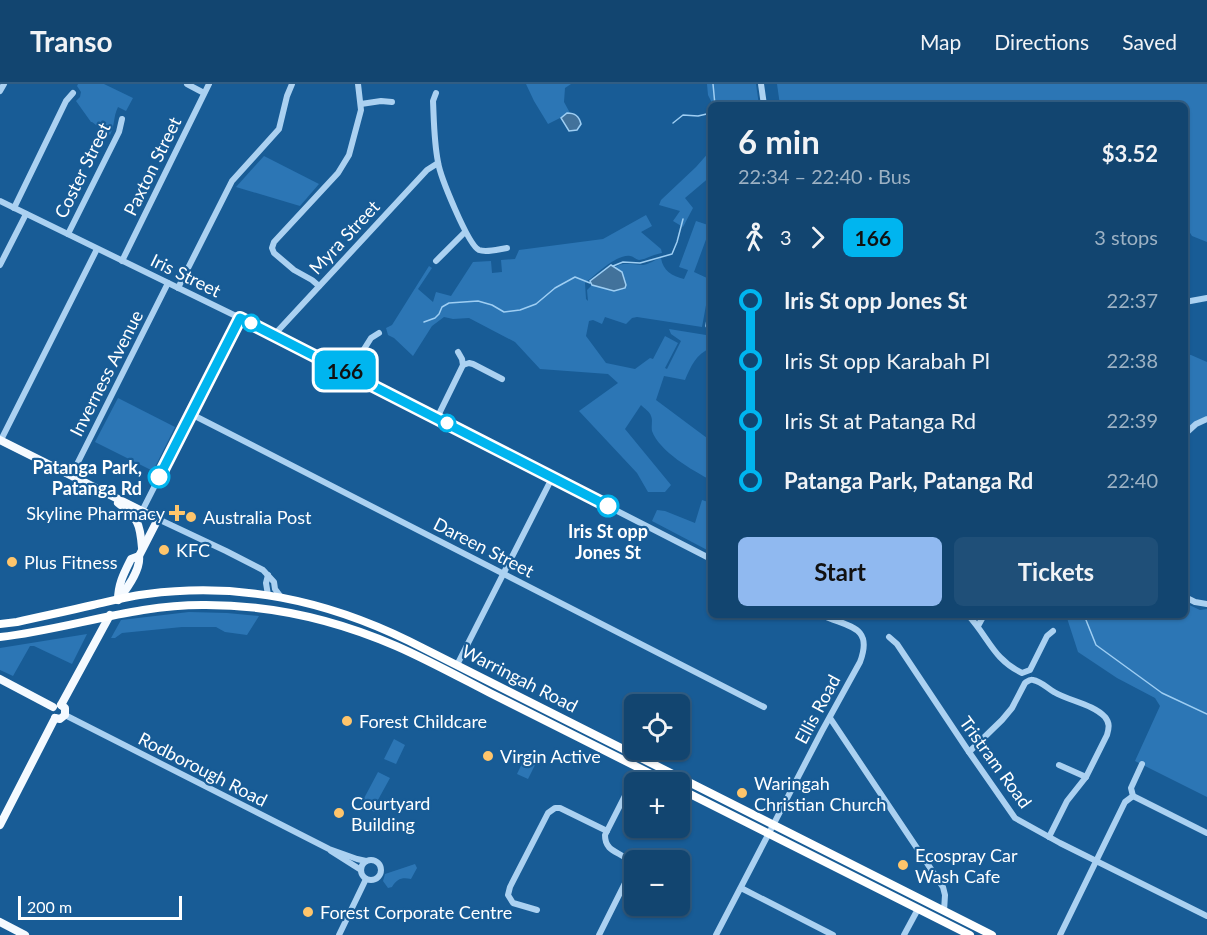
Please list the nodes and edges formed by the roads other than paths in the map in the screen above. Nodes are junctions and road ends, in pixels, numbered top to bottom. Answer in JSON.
{"nodes":[{"id":1,"x":4,"y":84,"type":"edge"},
{"id":2,"x":187,"y":84,"type":"edge"},
{"id":3,"x":209,"y":84,"type":"edge"},
{"id":4,"x":292,"y":84,"type":"edge"},
{"id":5,"x":358,"y":84,"type":"edge"},
{"id":6,"x":761,"y":84,"type":"edge"},
{"id":7,"x":0,"y":91,"type":"edge"},
{"id":8,"x":73,"y":93,"type":"dead end"},
{"id":9,"x":204,"y":93,"type":"junction"},
{"id":10,"x":436,"y":93,"type":"dead end"},
{"id":11,"x":392,"y":102,"type":"dead end"},
{"id":12,"x":764,"y":102,"type":"edge"},
{"id":13,"x":361,"y":104,"type":"junction"},
{"id":14,"x":122,"y":119,"type":"dead end"},
{"id":15,"x":438,"y":163,"type":"junction"},
{"id":16,"x":0,"y":201,"type":"edge"},
{"id":17,"x":14,"y":208,"type":"junction"},
{"id":18,"x":26,"y":214,"type":"junction"},
{"id":19,"x":465,"y":232,"type":"junction"},
{"id":20,"x":68,"y":234,"type":"junction"},
{"id":21,"x":507,"y":248,"type":"dead end"},
{"id":22,"x":97,"y":249,"type":"junction"},
{"id":23,"x":122,"y":261,"type":"junction"},
{"id":24,"x":436,"y":261,"type":"dead end"},
{"id":25,"x":0,"y":265,"type":"edge"},
{"id":26,"x":168,"y":283,"type":"junction"},
{"id":27,"x":319,"y":286,"type":"junction"},
{"id":28,"x":178,"y":288,"type":"junction"},
{"id":29,"x":1207,"y":298,"type":"edge"},
{"id":30,"x":1188,"y":301,"type":"edge"},
{"id":31,"x":240,"y":318,"type":"junction"},
{"id":32,"x":379,"y":333,"type":"dead end"},
{"id":33,"x":274,"y":335,"type":"junction"},
{"id":34,"x":458,"y":352,"type":"dead end"},
{"id":35,"x":463,"y":365,"type":"junction"},
{"id":36,"x":349,"y":373,"type":"junction"},
{"id":37,"x":502,"y":379,"type":"dead end"},
{"id":38,"x":191,"y":414,"type":"junction"},
{"id":39,"x":437,"y":418,"type":"junction"},
{"id":40,"x":1207,"y":419,"type":"edge"},
{"id":41,"x":1188,"y":431,"type":"edge"},
{"id":42,"x":1,"y":440,"type":"edge"},
{"id":43,"x":72,"y":476,"type":"junction"},
{"id":44,"x":552,"y":478,"type":"junction"},
{"id":45,"x":103,"y":492,"type":"junction"},
{"id":46,"x":142,"y":511,"type":"junction"},
{"id":47,"x":158,"y":519,"type":"junction"},
{"id":48,"x":140,"y":553,"type":"junction"},
{"id":49,"x":708,"y":557,"type":"edge"},
{"id":50,"x":503,"y":574,"type":"junction"},
{"id":51,"x":268,"y":575,"type":"junction"},
{"id":52,"x":267,"y":595,"type":"junction"},
{"id":53,"x":281,"y":597,"type":"junction"},
{"id":54,"x":1188,"y":598,"type":"edge"},
{"id":55,"x":118,"y":600,"type":"junction"},
{"id":56,"x":1207,"y":604,"type":"edge"},
{"id":57,"x":110,"y":615,"type":"junction"},
{"id":58,"x":830,"y":618,"type":"edge"},
{"id":59,"x":971,"y":618,"type":"edge"},
{"id":60,"x":982,"y":618,"type":"edge"},
{"id":61,"x":0,"y":624,"type":"edge"},
{"id":62,"x":978,"y":626,"type":"junction"},
{"id":63,"x":1053,"y":631,"type":"dead end"},
{"id":64,"x":0,"y":637,"type":"edge"},
{"id":65,"x":889,"y":637,"type":"dead end"},
{"id":66,"x":457,"y":665,"type":"junction"},
{"id":67,"x":0,"y":680,"type":"edge"},
{"id":68,"x":57,"y":706,"type":"junction"},
{"id":69,"x":764,"y":707,"type":"dead end"},
{"id":70,"x":65,"y":715,"type":"junction"},
{"id":71,"x":830,"y":717,"type":"junction"},
{"id":72,"x":55,"y":718,"type":"junction"},
{"id":73,"x":969,"y":752,"type":"junction"},
{"id":74,"x":1142,"y":764,"type":"dead end"},
{"id":75,"x":1059,"y":765,"type":"dead end"},
{"id":76,"x":639,"y":768,"type":"junction"},
{"id":77,"x":647,"y":772,"type":"edge"},
{"id":78,"x":1086,"y":777,"type":"junction"},
{"id":79,"x":690,"y":794,"type":"edge"},
{"id":80,"x":1133,"y":796,"type":"junction"},
{"id":81,"x":0,"y":825,"type":"edge"},
{"id":82,"x":774,"y":825,"type":"junction"},
{"id":83,"x":607,"y":831,"type":"junction"},
{"id":84,"x":1207,"y":833,"type":"edge"},
{"id":85,"x":769,"y":834,"type":"junction"},
{"id":86,"x":1049,"y":837,"type":"junction"},
{"id":87,"x":329,"y":849,"type":"junction"},
{"id":88,"x":366,"y":861,"type":"junction"},
{"id":89,"x":1096,"y":861,"type":"junction"},
{"id":90,"x":361,"y":870,"type":"junction"},
{"id":91,"x":366,"y":879,"type":"junction"},
{"id":92,"x":741,"y":888,"type":"junction"},
{"id":93,"x":918,"y":909,"type":"junction"},
{"id":94,"x":537,"y":910,"type":"dead end"},
{"id":95,"x":944,"y":911,"type":"junction"},
{"id":96,"x":1207,"y":916,"type":"edge"},
{"id":97,"x":0,"y":923,"type":"edge"},
{"id":98,"x":25,"y":935,"type":"edge"},
{"id":99,"x":339,"y":935,"type":"edge"},
{"id":100,"x":599,"y":935,"type":"edge"},
{"id":101,"x":716,"y":935,"type":"edge"},
{"id":102,"x":832,"y":935,"type":"edge"},
{"id":103,"x":904,"y":935,"type":"edge"},
{"id":104,"x":969,"y":935,"type":"edge"},
{"id":105,"x":992,"y":935,"type":"edge"},
{"id":106,"x":1060,"y":935,"type":"edge"}],
"edges":[{"from":1,"to":7,"type":"street"},
{"from":2,"to":9,"type":"street"},
{"from":3,"to":9,"type":"street","name":"Paxton Street"},
{"from":4,"to":28,"type":"street"},
{"from":5,"to":13,"type":"street"},
{"from":6,"to":12,"type":"street"},
{"from":8,"to":17,"type":"street"},
{"from":9,"to":23,"type":"street","name":"Paxton Street"},
{"from":10,"to":15,"type":"street"},
{"from":11,"to":13,"type":"street"},
{"from":13,"to":27,"type":"street"},
{"from":14,"to":20,"type":"street","name":"Coster Street"},
{"from":15,"to":19,"type":"street"},
{"from":15,"to":27,"type":"street","name":"Myra Street"},
{"from":16,"to":17,"type":"street","name":"Iris Street"},
{"from":17,"to":18,"type":"street","name":"Iris Street"},
{"from":18,"to":20,"type":"street","name":"Iris Street"},
{"from":18,"to":25,"type":"street"},
{"from":19,"to":21,"type":"street"},
{"from":19,"to":24,"type":"street"},
{"from":20,"to":22,"type":"street","name":"Iris Street"},
{"from":22,"to":23,"type":"street","name":"Iris Street"},
{"from":22,"to":42,"type":"street"},
{"from":23,"to":26,"type":"street","name":"Iris Street"},
{"from":26,"to":28,"type":"street","name":"Iris Street"},
{"from":26,"to":43,"type":"street","name":"Inverness Avenue"},
{"from":27,"to":33,"type":"street","name":"Myra Street"},
{"from":28,"to":31,"type":"street","name":"Iris Street"},
{"from":29,"to":30,"type":"street"},
{"from":31,"to":33,"type":"street","name":"Iris Street"},
{"from":31,"to":38,"type":"street"},
{"from":32,"to":36,"type":"street"},
{"from":33,"to":36,"type":"street","name":"Iris Street"},
{"from":34,"to":35,"type":"street"},
{"from":35,"to":37,"type":"street"},
{"from":35,"to":39,"type":"street"},
{"from":36,"to":39,"type":"street","name":"Iris Street"},
{"from":38,"to":46,"type":"street"},
{"from":38,"to":50,"type":"street","name":"Dareen Street"},
{"from":39,"to":44,"type":"street","name":"Iris Street"},
{"from":40,"to":41,"type":"street"},
{"from":42,"to":43,"type":"main road"},
{"from":43,"to":45,"type":"main road"},
{"from":44,"to":49,"type":"street","name":"Iris Street"},
{"from":44,"to":50,"type":"street"},
{"from":45,"to":46,"type":"main road"},
{"from":45,"to":48,"type":"main road"},
{"from":46,"to":47,"type":"main road"},
{"from":47,"to":48,"type":"main road"},
{"from":47,"to":51,"type":"street"},
{"from":48,"to":55,"type":"main road"},
{"from":50,"to":66,"type":"street"},
{"from":50,"to":69,"type":"street","name":"Dareen Street"},
{"from":51,"to":52,"type":"street"},
{"from":51,"to":53,"type":"street"},
{"from":52,"to":53,"type":"highway","name":"Warringah Road"},
{"from":52,"to":55,"type":"highway","name":"Warringah Road"},
{"from":53,"to":66,"type":"highway","name":"Warringah Road"},
{"from":54,"to":56,"type":"street"},
{"from":55,"to":57,"type":"highway"},
{"from":55,"to":61,"type":"highway","name":"Warringah Road"},
{"from":57,"to":64,"type":"highway","name":"Warringah Road"},
{"from":57,"to":68,"type":"main road"},
{"from":57,"to":76,"type":"highway","name":"Warringah Road"},
{"from":58,"to":71,"type":"street","name":"Ellis Road"},
{"from":59,"to":62,"type":"street"},
{"from":60,"to":62,"type":"street"},
{"from":62,"to":63,"type":"street"},
{"from":65,"to":73,"type":"street","name":"Tristram Road"},
{"from":66,"to":82,"type":"highway","name":"Warringah Road"},
{"from":67,"to":68,"type":"main road"},
{"from":68,"to":70,"type":"main road"},
{"from":68,"to":72,"type":"main road"},
{"from":70,"to":72,"type":"main road"},
{"from":70,"to":87,"type":"street","name":"Rodborough Road"},
{"from":71,"to":82,"type":"street","name":"Ellis Road"},
{"from":71,"to":95,"type":"street"},
{"from":72,"to":81,"type":"main road"},
{"from":73,"to":78,"type":"street"},
{"from":73,"to":86,"type":"street","name":"Tristram Road"},
{"from":74,"to":80,"type":"street"},
{"from":75,"to":78,"type":"street"},
{"from":76,"to":77,"type":"highway","name":"Warringah Road"},
{"from":76,"to":83,"type":"street"},
{"from":78,"to":86,"type":"street"},
{"from":79,"to":85,"type":"highway"},
{"from":80,"to":84,"type":"street"},
{"from":80,"to":89,"type":"street"},
{"from":82,"to":85,"type":"street","name":"Ellis Road"},
{"from":82,"to":95,"type":"highway","name":"Warringah Road"},
{"from":83,"to":94,"type":"street"},
{"from":83,"to":100,"type":"street"},
{"from":85,"to":92,"type":"street","name":"Ellis Road"},
{"from":85,"to":93,"type":"highway"},
{"from":86,"to":89,"type":"street","name":"Tristram Road"},
{"from":87,"to":88,"type":"street","name":"Rodborough Road"},
{"from":87,"to":90,"type":"street","name":"Rodborough Road"},
{"from":88,"to":90,"type":"street"},
{"from":88,"to":91,"type":"street"},
{"from":89,"to":96,"type":"street","name":"Tristram Road"},
{"from":89,"to":106,"type":"street"},
{"from":90,"to":91,"type":"street"},
{"from":91,"to":99,"type":"street"},
{"from":92,"to":101,"type":"street","name":"Ellis Road"},
{"from":92,"to":102,"type":"street"},
{"from":93,"to":103,"type":"street"},
{"from":93,"to":104,"type":"highway"},
{"from":95,"to":105,"type":"highway","name":"Warringah Road"},
{"from":97,"to":98,"type":"main road"}]}
